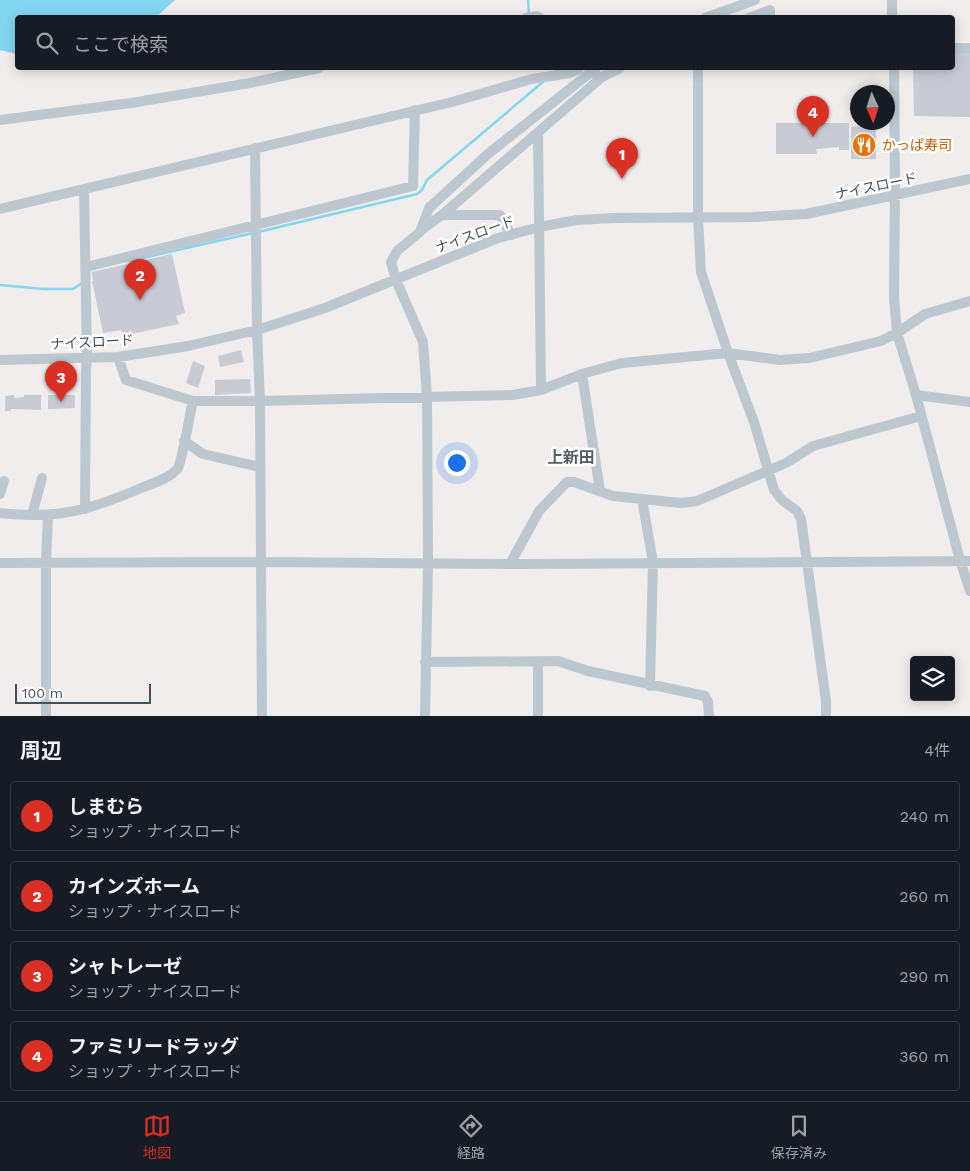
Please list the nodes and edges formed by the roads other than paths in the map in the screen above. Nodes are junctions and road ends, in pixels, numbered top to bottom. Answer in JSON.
{"nodes":[{"id":1,"x":755,"y":0,"type":"edge"},
{"id":2,"x":892,"y":0,"type":"edge"},
{"id":3,"x":713,"y":15,"type":"edge"},
{"id":4,"x":757,"y":15,"type":"edge"},
{"id":5,"x":770,"y":15,"type":"edge"},
{"id":6,"x":892,"y":15,"type":"edge"},
{"id":7,"x":955,"y":48,"type":"edge"},
{"id":8,"x":970,"y":48,"type":"edge"},
{"id":9,"x":311,"y":70,"type":"edge"},
{"id":10,"x":616,"y":70,"type":"edge"},
{"id":11,"x":698,"y":70,"type":"edge"},
{"id":12,"x":894,"y":70,"type":"edge"},
{"id":13,"x":580,"y":71,"type":"edge"},
{"id":14,"x":602,"y":77,"type":"junction"},
{"id":15,"x":415,"y":110,"type":"junction"},
{"id":16,"x":0,"y":120,"type":"edge"},
{"id":17,"x":538,"y":132,"type":"junction"},
{"id":18,"x":255,"y":148,"type":"junction"},
{"id":19,"x":970,"y":179,"type":"edge"},
{"id":20,"x":84,"y":189,"type":"junction"},
{"id":21,"x":895,"y":196,"type":"junction"},
{"id":22,"x":0,"y":209,"type":"edge"},
{"id":23,"x":442,"y":215,"type":"junction"},
{"id":24,"x":698,"y":218,"type":"junction"},
{"id":25,"x":256,"y":224,"type":"junction"},
{"id":26,"x":539,"y":227,"type":"junction"},
{"id":27,"x":420,"y":232,"type":"junction"},
{"id":28,"x":511,"y":234,"type":"junction"},
{"id":29,"x":86,"y":267,"type":"junction"},
{"id":30,"x":396,"y":280,"type":"junction"},
{"id":31,"x":970,"y":301,"type":"edge"},
{"id":32,"x":257,"y":330,"type":"junction"},
{"id":33,"x":897,"y":333,"type":"junction"},
{"id":34,"x":728,"y":353,"type":"junction"},
{"id":35,"x":118,"y":357,"type":"junction"},
{"id":36,"x":87,"y":358,"type":"junction"},
{"id":37,"x":0,"y":360,"type":"edge"},
{"id":38,"x":582,"y":374,"type":"junction"},
{"id":39,"x":541,"y":390,"type":"junction"},
{"id":40,"x":916,"y":395,"type":"junction"},
{"id":41,"x":427,"y":397,"type":"junction"},
{"id":42,"x":192,"y":401,"type":"junction"},
{"id":43,"x":260,"y":401,"type":"junction"},
{"id":44,"x":970,"y":402,"type":"edge"},
{"id":45,"x":921,"y":416,"type":"junction"},
{"id":46,"x":184,"y":442,"type":"junction"},
{"id":47,"x":260,"y":467,"type":"junction"},
{"id":48,"x":768,"y":470,"type":"junction"},
{"id":49,"x":42,"y":478,"type":"dead end"},
{"id":50,"x":4,"y":481,"type":"dead end"},
{"id":51,"x":600,"y":491,"type":"junction"},
{"id":52,"x":0,"y":494,"type":"edge"},
{"id":53,"x":642,"y":499,"type":"junction"},
{"id":54,"x":85,"y":509,"type":"junction"},
{"id":55,"x":0,"y":513,"type":"edge"},
{"id":56,"x":32,"y":515,"type":"junction"},
{"id":57,"x":48,"y":515,"type":"junction"},
{"id":58,"x":965,"y":560,"type":"edge"},
{"id":59,"x":46,"y":562,"type":"junction"},
{"id":60,"x":260,"y":562,"type":"junction"},
{"id":61,"x":428,"y":562,"type":"junction"},
{"id":62,"x":653,"y":562,"type":"junction"},
{"id":63,"x":807,"y":562,"type":"junction"},
{"id":64,"x":0,"y":563,"type":"edge"},
{"id":65,"x":510,"y":564,"type":"junction"},
{"id":66,"x":970,"y":591,"type":"edge"},
{"id":67,"x":426,"y":662,"type":"junction"},
{"id":68,"x":538,"y":662,"type":"junction"},
{"id":69,"x":650,"y":686,"type":"junction"},
{"id":70,"x":46,"y":716,"type":"edge"},
{"id":71,"x":262,"y":716,"type":"edge"},
{"id":72,"x":425,"y":716,"type":"edge"},
{"id":73,"x":538,"y":716,"type":"edge"},
{"id":74,"x":708,"y":716,"type":"edge"},
{"id":75,"x":826,"y":716,"type":"edge"}],
"edges":[{"from":1,"to":3,"type":"street"},
{"from":2,"to":6,"type":"street"},
{"from":4,"to":5,"type":"street"},
{"from":7,"to":8,"type":"street"},
{"from":9,"to":16,"type":"street"},
{"from":10,"to":14,"type":"street"},
{"from":11,"to":24,"type":"street"},
{"from":12,"to":21,"type":"street"},
{"from":13,"to":14,"type":"street"},
{"from":13,"to":15,"type":"street"},
{"from":13,"to":27,"type":"street"},
{"from":14,"to":17,"type":"street"},
{"from":15,"to":18,"type":"street"},
{"from":15,"to":25,"type":"street"},
{"from":17,"to":23,"type":"street"},
{"from":17,"to":26,"type":"street"},
{"from":18,"to":20,"type":"street"},
{"from":18,"to":25,"type":"street"},
{"from":19,"to":21,"type":"street","name":"ナイスロード"},
{"from":20,"to":22,"type":"street"},
{"from":20,"to":29,"type":"street"},
{"from":21,"to":24,"type":"street","name":"ナイスロード"},
{"from":21,"to":33,"type":"street"},
{"from":23,"to":27,"type":"street"},
{"from":23,"to":28,"type":"street"},
{"from":24,"to":26,"type":"street","name":"ナイスロード"},
{"from":24,"to":34,"type":"street"},
{"from":25,"to":29,"type":"street"},
{"from":25,"to":32,"type":"street"},
{"from":26,"to":28,"type":"street","name":"ナイスロード"},
{"from":26,"to":39,"type":"street"},
{"from":27,"to":30,"type":"street"},
{"from":28,"to":30,"type":"street","name":"ナイスロード"},
{"from":29,"to":36,"type":"street"},
{"from":30,"to":32,"type":"street","name":"ナイスロード"},
{"from":30,"to":41,"type":"street"},
{"from":31,"to":33,"type":"street"},
{"from":32,"to":35,"type":"street","name":"ナイスロード"},
{"from":32,"to":43,"type":"street"},
{"from":33,"to":34,"type":"street"},
{"from":33,"to":40,"type":"street"},
{"from":34,"to":38,"type":"street"},
{"from":34,"to":48,"type":"street"},
{"from":35,"to":36,"type":"street","name":"ナイスロード"},
{"from":35,"to":42,"type":"street"},
{"from":36,"to":37,"type":"street","name":"ナイスロード"},
{"from":36,"to":54,"type":"street"},
{"from":38,"to":39,"type":"street"},
{"from":38,"to":51,"type":"street"},
{"from":39,"to":41,"type":"street"},
{"from":40,"to":44,"type":"street"},
{"from":40,"to":45,"type":"street"},
{"from":41,"to":43,"type":"street"},
{"from":41,"to":61,"type":"street"},
{"from":42,"to":43,"type":"street"},
{"from":42,"to":46,"type":"street"},
{"from":43,"to":47,"type":"street"},
{"from":45,"to":48,"type":"street"},
{"from":45,"to":58,"type":"street"},
{"from":46,"to":47,"type":"street"},
{"from":46,"to":54,"type":"street"},
{"from":47,"to":60,"type":"street"},
{"from":48,"to":53,"type":"street"},
{"from":48,"to":63,"type":"street"},
{"from":49,"to":56,"type":"street"},
{"from":50,"to":52,"type":"street"},
{"from":51,"to":53,"type":"street"},
{"from":51,"to":65,"type":"street"},
{"from":53,"to":62,"type":"street"},
{"from":54,"to":57,"type":"street"},
{"from":55,"to":56,"type":"street"},
{"from":56,"to":57,"type":"street"},
{"from":57,"to":59,"type":"street"},
{"from":58,"to":63,"type":"street"},
{"from":58,"to":66,"type":"street"},
{"from":59,"to":60,"type":"street"},
{"from":59,"to":64,"type":"street"},
{"from":59,"to":70,"type":"street"},
{"from":60,"to":61,"type":"street"},
{"from":60,"to":71,"type":"street"},
{"from":61,"to":65,"type":"street"},
{"from":61,"to":67,"type":"street"},
{"from":62,"to":63,"type":"street"},
{"from":62,"to":65,"type":"street"},
{"from":62,"to":69,"type":"street"},
{"from":63,"to":75,"type":"street"},
{"from":67,"to":68,"type":"street"},
{"from":67,"to":72,"type":"street"},
{"from":68,"to":69,"type":"street"},
{"from":68,"to":73,"type":"street"},
{"from":69,"to":74,"type":"street"}]}
